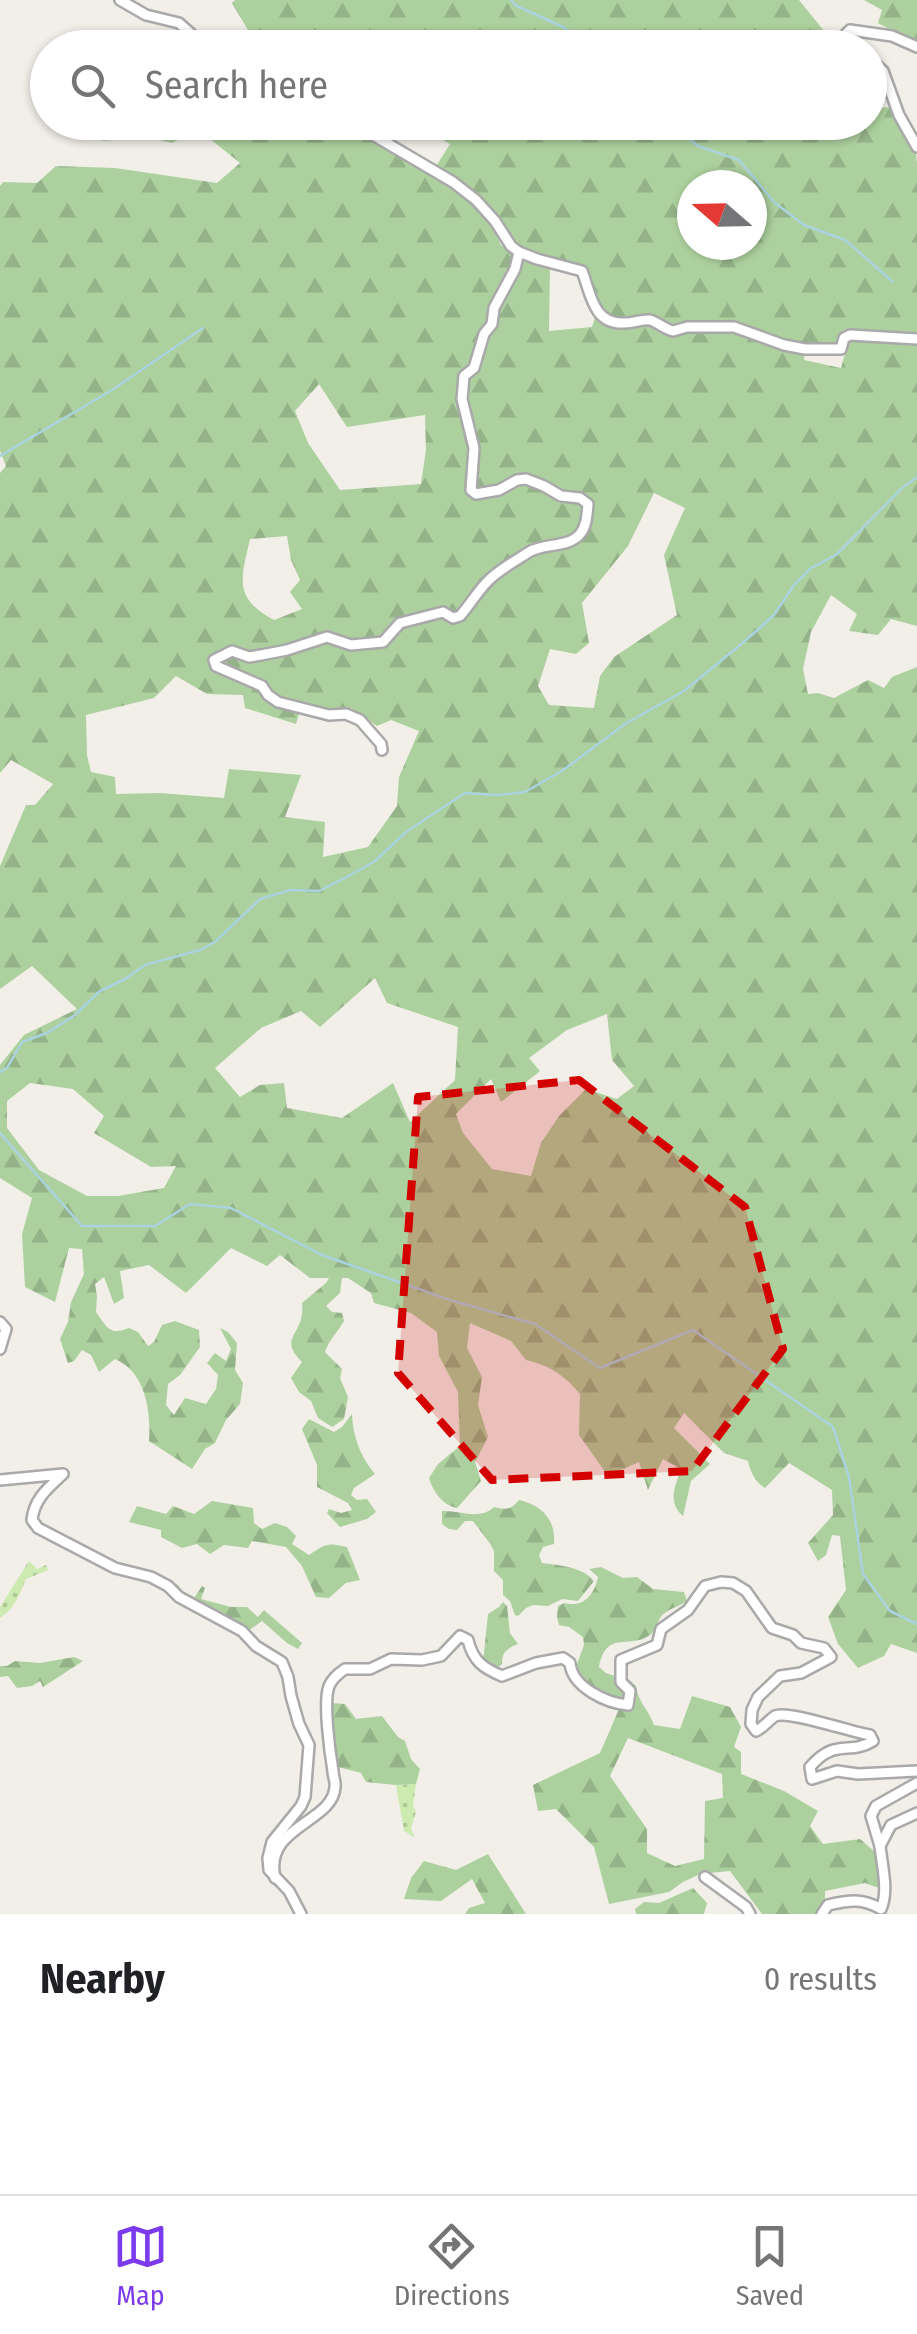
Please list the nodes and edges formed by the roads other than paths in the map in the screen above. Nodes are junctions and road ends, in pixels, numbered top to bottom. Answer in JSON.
{"nodes":[{"id":1,"x":120,"y":0,"type":"edge"},
{"id":2,"x":187,"y":30,"type":"edge"},
{"id":3,"x":887,"y":35,"type":"edge"},
{"id":4,"x":917,"y":47,"type":"edge"},
{"id":5,"x":887,"y":82,"type":"edge"},
{"id":6,"x":382,"y":140,"type":"edge"},
{"id":7,"x":917,"y":146,"type":"edge"},
{"id":8,"x":519,"y":252,"type":"junction"},
{"id":9,"x":917,"y":339,"type":"edge"},
{"id":10,"x":382,"y":750,"type":"dead end"},
{"id":11,"x":0,"y":1322,"type":"edge"},
{"id":12,"x":0,"y":1349,"type":"edge"},
{"id":13,"x":0,"y":1480,"type":"edge"},
{"id":14,"x":917,"y":1771,"type":"edge"},
{"id":15,"x":917,"y":1783,"type":"edge"},
{"id":16,"x":917,"y":1813,"type":"edge"},
{"id":17,"x":880,"y":1846,"type":"junction"},
{"id":18,"x":705,"y":1877,"type":"dead end"},
{"id":19,"x":275,"y":1878,"type":"junction"},
{"id":20,"x":301,"y":1914,"type":"edge"},
{"id":21,"x":750,"y":1914,"type":"edge"},
{"id":22,"x":822,"y":1914,"type":"edge"}],
"edges":[{"from":1,"to":2,"type":"street"},
{"from":3,"to":4,"type":"street"},
{"from":5,"to":7,"type":"street"},
{"from":6,"to":8,"type":"street"},
{"from":8,"to":9,"type":"street"},
{"from":8,"to":10,"type":"street"},
{"from":11,"to":12,"type":"street"},
{"from":13,"to":19,"type":"street"},
{"from":14,"to":19,"type":"street"},
{"from":15,"to":17,"type":"street"},
{"from":16,"to":17,"type":"street"},
{"from":17,"to":22,"type":"street"},
{"from":18,"to":21,"type":"street"},
{"from":19,"to":20,"type":"street"}]}
